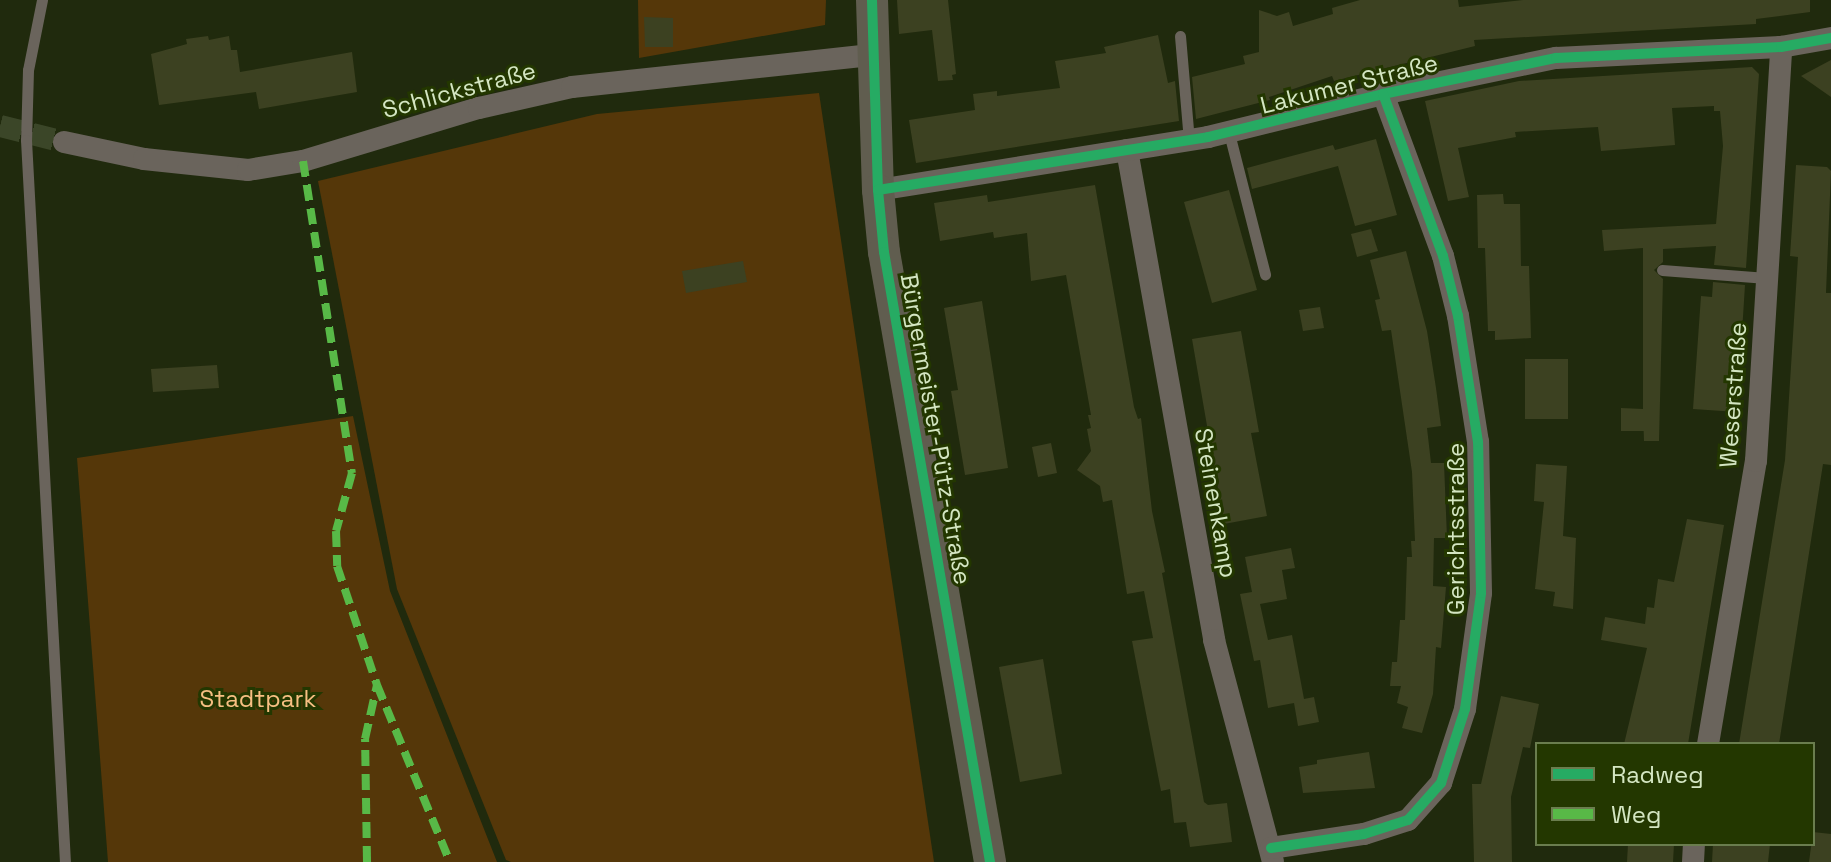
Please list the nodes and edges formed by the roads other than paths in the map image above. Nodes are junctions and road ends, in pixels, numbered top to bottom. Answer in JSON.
{"nodes":[{"id":1,"x":42,"y":0,"type":"edge"},
{"id":2,"x":872,"y":0,"type":"edge"},
{"id":3,"x":1180,"y":36,"type":"dead end"},
{"id":4,"x":1831,"y":38,"type":"edge"},
{"id":5,"x":1781,"y":47,"type":"junction"},
{"id":6,"x":873,"y":55,"type":"junction"},
{"id":7,"x":1383,"y":94,"type":"junction"},
{"id":8,"x":1229,"y":133,"type":"junction"},
{"id":9,"x":1189,"y":140,"type":"junction"},
{"id":10,"x":64,"y":142,"type":"tunnel mouth"},
{"id":11,"x":1127,"y":150,"type":"junction"},
{"id":12,"x":878,"y":190,"type":"junction"},
{"id":13,"x":1662,"y":270,"type":"dead end"},
{"id":14,"x":1265,"y":274,"type":"dead end"},
{"id":15,"x":1767,"y":278,"type":"junction"},
{"id":16,"x":1708,"y":742,"type":"edge"},
{"id":17,"x":1272,"y":855,"type":"edge"},
{"id":18,"x":65,"y":862,"type":"edge"},
{"id":19,"x":990,"y":862,"type":"edge"}],
"edges":[{"from":1,"to":18,"type":"lane"},
{"from":2,"to":6,"type":"main road","name":"Bürgermeister-Pütz-Straße"},
{"from":3,"to":9,"type":"lane"},
{"from":4,"to":5,"type":"street","name":"Lakumer Straße"},
{"from":5,"to":7,"type":"street","name":"Lakumer Straße"},
{"from":5,"to":15,"type":"street","name":"Weserstraße"},
{"from":6,"to":10,"type":"street","name":"Schlickstraße"},
{"from":6,"to":12,"type":"main road","name":"Bürgermeister-Pütz-Straße"},
{"from":7,"to":8,"type":"street","name":"Lakumer Straße"},
{"from":7,"to":17,"type":"street","name":"Gerichtsstraße"},
{"from":8,"to":9,"type":"street","name":"Lakumer Straße"},
{"from":8,"to":14,"type":"lane"},
{"from":9,"to":11,"type":"street","name":"Lakumer Straße"},
{"from":11,"to":12,"type":"street","name":"Lakumer Straße"},
{"from":11,"to":17,"type":"street","name":"Steinenkamp"},
{"from":12,"to":19,"type":"main road","name":"Bürgermeister-Pütz-Straße"},
{"from":13,"to":15,"type":"lane"},
{"from":15,"to":16,"type":"street","name":"Weserstraße"}]}
